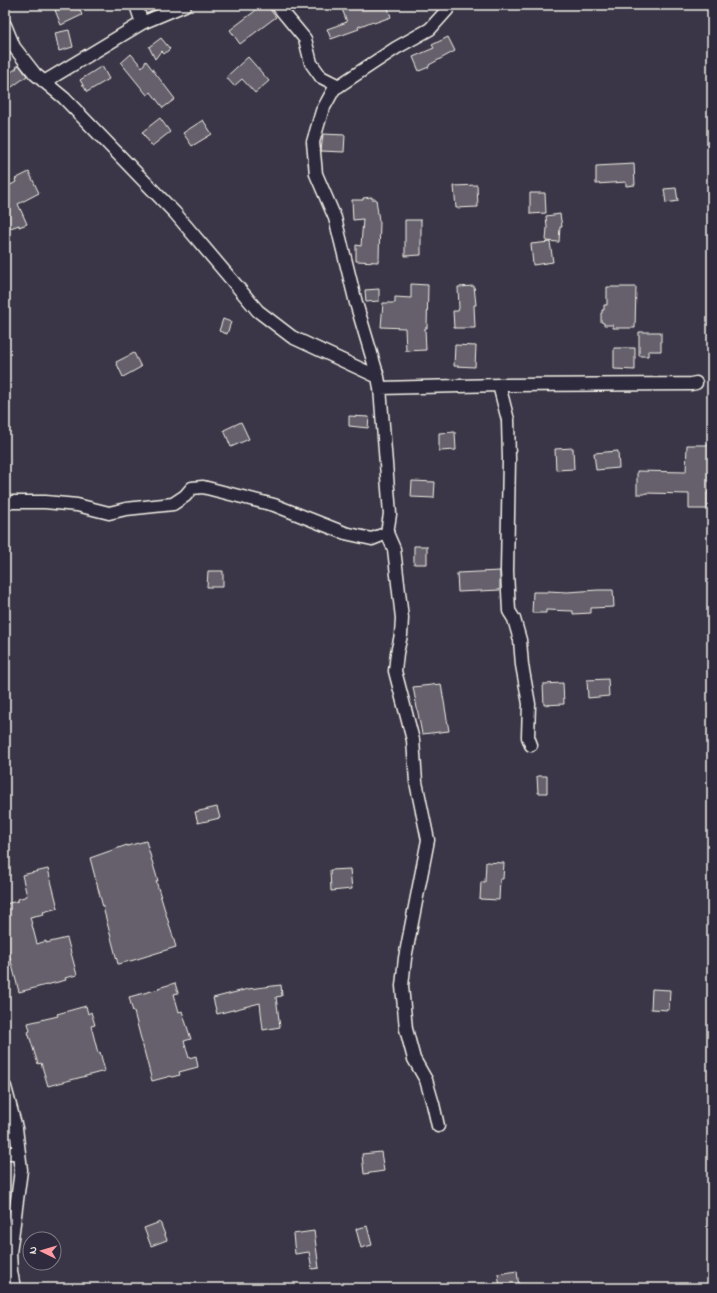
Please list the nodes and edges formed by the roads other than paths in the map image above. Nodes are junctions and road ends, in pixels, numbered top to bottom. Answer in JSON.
{"nodes":[{"id":1,"x":136,"y":5,"type":"edge"},
{"id":2,"x":185,"y":5,"type":"edge"},
{"id":3,"x":277,"y":5,"type":"edge"},
{"id":4,"x":445,"y":5,"type":"edge"},
{"id":5,"x":142,"y":23,"type":"junction"},
{"id":6,"x":5,"y":25,"type":"edge"},
{"id":7,"x":44,"y":82,"type":"junction"},
{"id":8,"x":339,"y":86,"type":"junction"},
{"id":9,"x":379,"y":382,"type":"junction"},
{"id":10,"x":696,"y":383,"type":"dead end"},
{"id":11,"x":499,"y":385,"type":"junction"},
{"id":12,"x":5,"y":502,"type":"edge"},
{"id":13,"x":387,"y":533,"type":"junction"},
{"id":14,"x":531,"y":745,"type":"dead end"},
{"id":15,"x":5,"y":1087,"type":"edge"},
{"id":16,"x":438,"y":1126,"type":"dead end"},
{"id":17,"x":5,"y":1153,"type":"edge"},
{"id":18,"x":19,"y":1153,"type":"junction"},
{"id":19,"x":8,"y":1252,"type":"edge"},
{"id":20,"x":14,"y":1288,"type":"edge"}],
"edges":[{"from":1,"to":5,"type":"street"},
{"from":2,"to":5,"type":"street"},
{"from":3,"to":8,"type":"street"},
{"from":4,"to":8,"type":"street"},
{"from":5,"to":7,"type":"street"},
{"from":6,"to":7,"type":"street"},
{"from":7,"to":9,"type":"street"},
{"from":8,"to":9,"type":"street"},
{"from":9,"to":11,"type":"street"},
{"from":9,"to":13,"type":"street"},
{"from":10,"to":11,"type":"street"},
{"from":11,"to":14,"type":"street"},
{"from":12,"to":13,"type":"street"},
{"from":13,"to":16,"type":"street"},
{"from":15,"to":18,"type":"street"},
{"from":17,"to":18,"type":"street"},
{"from":18,"to":19,"type":"street"},
{"from":19,"to":20,"type":"street"}]}
